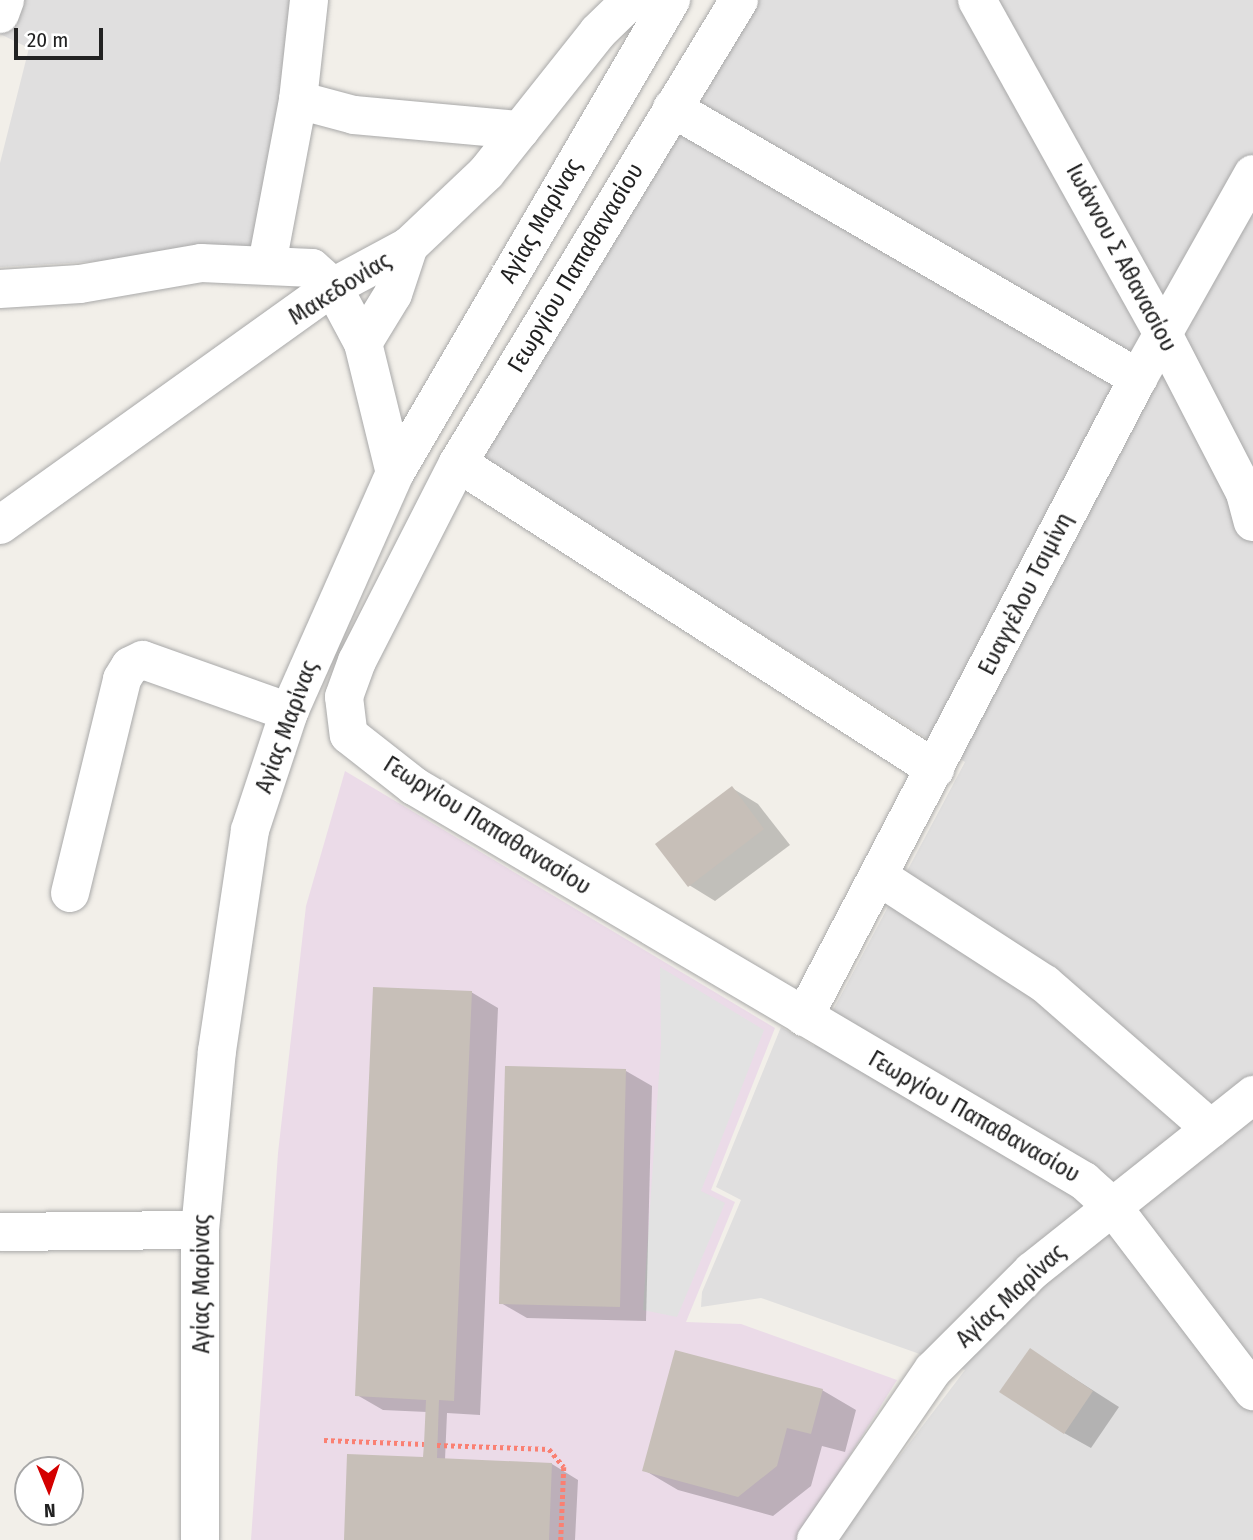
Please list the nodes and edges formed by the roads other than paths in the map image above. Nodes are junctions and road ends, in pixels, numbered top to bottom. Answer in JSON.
{"nodes":[{"id":1,"x":5,"y":0,"type":"edge"},
{"id":2,"x":309,"y":0,"type":"edge"},
{"id":3,"x":631,"y":0,"type":"edge"},
{"id":4,"x":671,"y":0,"type":"edge"},
{"id":5,"x":739,"y":0,"type":"edge"},
{"id":6,"x":977,"y":0,"type":"edge"},
{"id":7,"x":0,"y":14,"type":"edge"},
{"id":8,"x":298,"y":100,"type":"junction"},
{"id":9,"x":672,"y":108,"type":"junction"},
{"id":10,"x":520,"y":130,"type":"junction"},
{"id":11,"x":1253,"y":174,"type":"edge"},
{"id":12,"x":409,"y":246,"type":"junction"},
{"id":13,"x":267,"y":264,"type":"junction"},
{"id":14,"x":333,"y":287,"type":"junction"},
{"id":15,"x":0,"y":289,"type":"edge"},
{"id":16,"x":1163,"y":334,"type":"junction"},
{"id":17,"x":363,"y":343,"type":"junction"},
{"id":18,"x":1138,"y":378,"type":"junction"},
{"id":19,"x":458,"y":463,"type":"junction"},
{"id":20,"x":395,"y":473,"type":"junction"},
{"id":21,"x":1253,"y":522,"type":"edge"},
{"id":22,"x":0,"y":525,"type":"edge"},
{"id":23,"x":289,"y":712,"type":"junction"},
{"id":24,"x":935,"y":769,"type":"junction"},
{"id":25,"x":878,"y":876,"type":"junction"},
{"id":26,"x":70,"y":894,"type":"dead end"},
{"id":27,"x":803,"y":1017,"type":"junction"},
{"id":28,"x":1253,"y":1095,"type":"edge"},
{"id":29,"x":1211,"y":1129,"type":"junction"},
{"id":30,"x":1112,"y":1206,"type":"junction"},
{"id":31,"x":200,"y":1230,"type":"junction"},
{"id":32,"x":0,"y":1232,"type":"edge"},
{"id":33,"x":1253,"y":1391,"type":"edge"},
{"id":34,"x":200,"y":1540,"type":"edge"},
{"id":35,"x":816,"y":1540,"type":"edge"}],
"edges":[{"from":1,"to":7,"type":"street"},
{"from":2,"to":8,"type":"street"},
{"from":3,"to":10,"type":"street","name":"Μακεδονίας"},
{"from":4,"to":20,"type":"street","name":"Αγίας Μαρίνας"},
{"from":5,"to":9,"type":"street","name":"Γεωργίου Παπαθανασίου"},
{"from":6,"to":16,"type":"street","name":"Ιωάννου Σ Αθανασίου"},
{"from":8,"to":10,"type":"street"},
{"from":8,"to":13,"type":"street"},
{"from":9,"to":18,"type":"street"},
{"from":9,"to":19,"type":"street","name":"Γεωργίου Παπαθανασίου"},
{"from":10,"to":12,"type":"street","name":"Μακεδονίας"},
{"from":11,"to":16,"type":"street","name":"Ευαγγέλου Τσιμίνη"},
{"from":12,"to":14,"type":"street","name":"Μακεδονίας"},
{"from":12,"to":17,"type":"street"},
{"from":13,"to":14,"type":"street"},
{"from":13,"to":15,"type":"street"},
{"from":14,"to":17,"type":"street"},
{"from":14,"to":22,"type":"street","name":"Μακεδονίας"},
{"from":16,"to":18,"type":"street","name":"Ευαγγέλου Τσιμίνη"},
{"from":16,"to":21,"type":"street","name":"Ιωάννου Σ Αθανασίου"},
{"from":17,"to":20,"type":"street"},
{"from":18,"to":24,"type":"street","name":"Ευαγγέλου Τσιμίνη"},
{"from":19,"to":24,"type":"street"},
{"from":19,"to":27,"type":"street","name":"Γεωργίου Παπαθανασίου"},
{"from":20,"to":23,"type":"street","name":"Αγίας Μαρίνας"},
{"from":23,"to":26,"type":"street"},
{"from":23,"to":31,"type":"street","name":"Αγίας Μαρίνας"},
{"from":24,"to":25,"type":"street","name":"Ευαγγέλου Τσιμίνη"},
{"from":25,"to":27,"type":"street","name":"Ευαγγέλου Τσιμίνη"},
{"from":25,"to":29,"type":"street"},
{"from":27,"to":30,"type":"street","name":"Γεωργίου Παπαθανασίου"},
{"from":28,"to":29,"type":"street","name":"Αγίας Μαρίνας"},
{"from":29,"to":30,"type":"street","name":"Αγίας Μαρίνας"},
{"from":30,"to":33,"type":"street","name":"Γεωργίου Παπαθανασίου"},
{"from":30,"to":35,"type":"street","name":"Αγίας Μαρίνας"},
{"from":31,"to":32,"type":"street"},
{"from":31,"to":34,"type":"street","name":"Αγίας Μαρίνας"}]}
